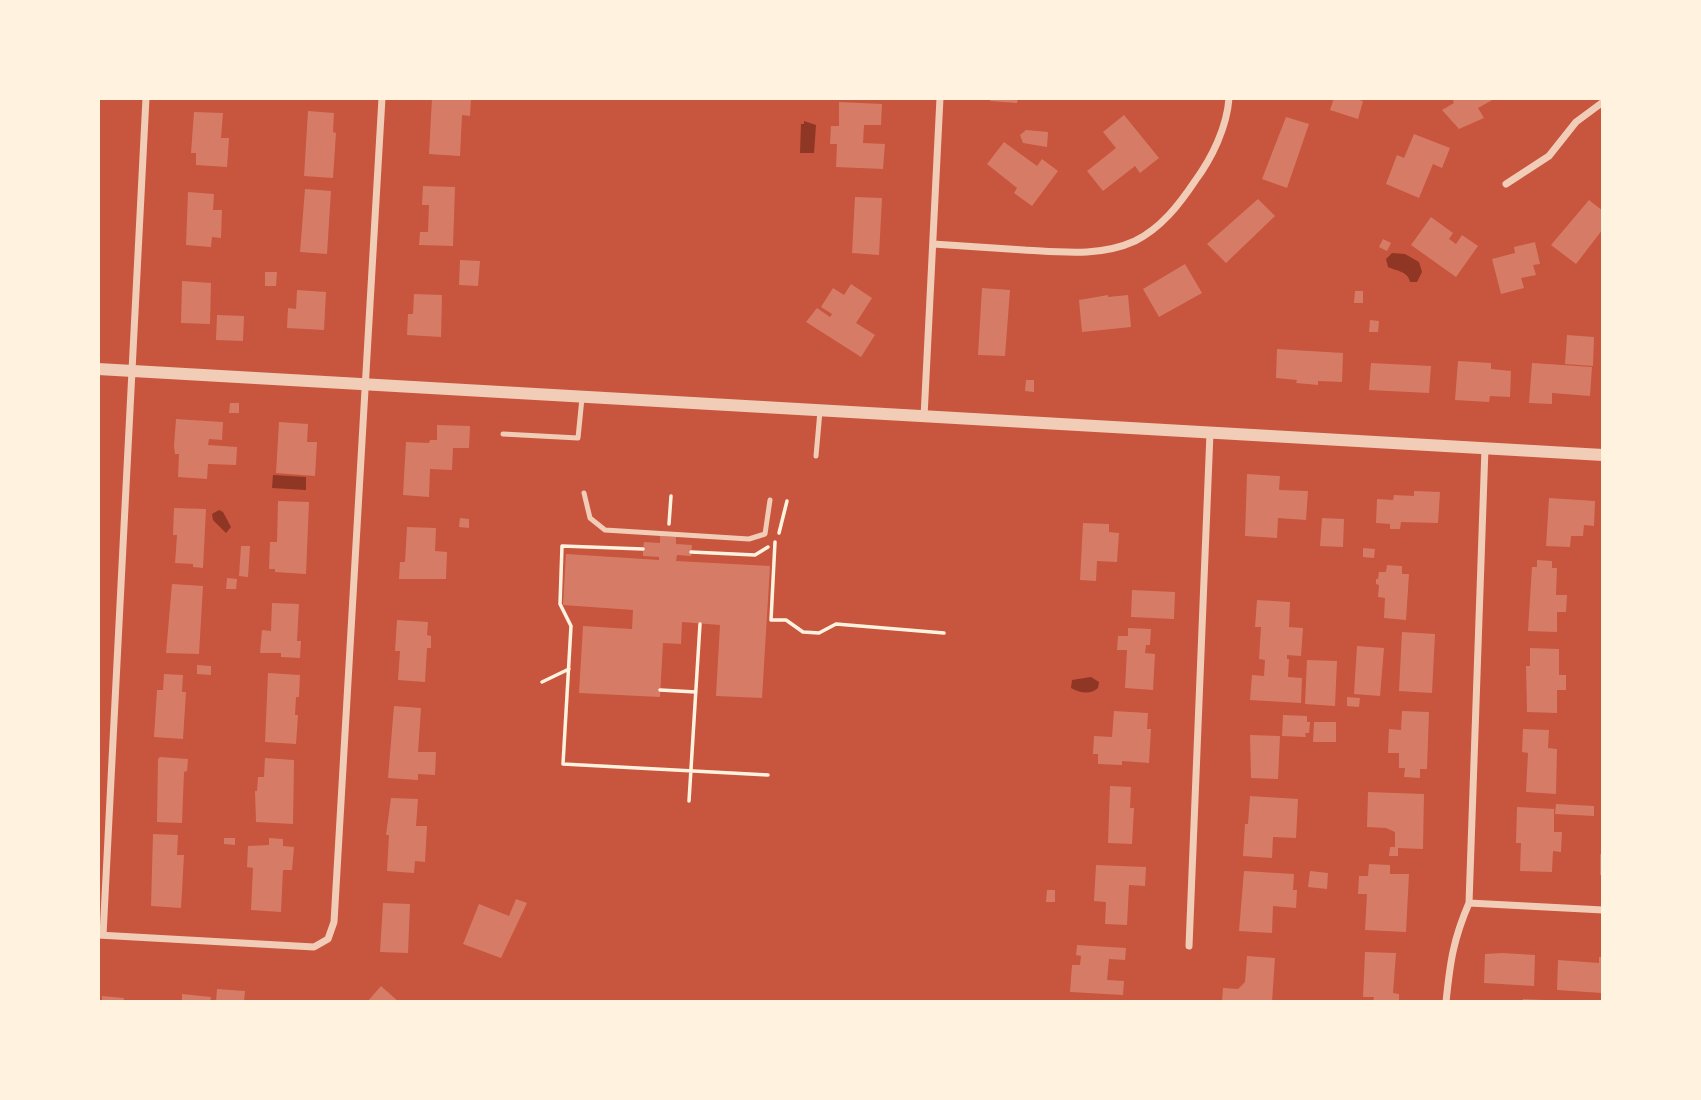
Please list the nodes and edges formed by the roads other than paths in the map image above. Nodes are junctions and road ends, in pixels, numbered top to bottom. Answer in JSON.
{"nodes":[{"id":1,"x":146,"y":98,"type":"edge"},
{"id":2,"x":382,"y":98,"type":"edge"},
{"id":3,"x":940,"y":98,"type":"edge"},
{"id":4,"x":1229,"y":98,"type":"edge"},
{"id":5,"x":1603,"y":102,"type":"edge"},
{"id":6,"x":1506,"y":184,"type":"dead end"},
{"id":7,"x":933,"y":244,"type":"junction"},
{"id":8,"x":98,"y":369,"type":"edge"},
{"id":9,"x":133,"y":370,"type":"junction"},
{"id":10,"x":365,"y":383,"type":"junction"},
{"id":11,"x":582,"y":398,"type":"junction"},
{"id":12,"x":820,"y":411,"type":"junction"},
{"id":13,"x":924,"y":417,"type":"junction"},
{"id":14,"x":1210,"y":433,"type":"junction"},
{"id":15,"x":503,"y":434,"type":"dead end"},
{"id":16,"x":1486,"y":448,"type":"junction"},
{"id":17,"x":1603,"y":455,"type":"edge"},
{"id":18,"x":816,"y":456,"type":"dead end"},
{"id":19,"x":584,"y":493,"type":"dead end"},
{"id":20,"x":770,"y":500,"type":"dead end"},
{"id":21,"x":1469,"y":903,"type":"junction"},
{"id":22,"x":1603,"y":910,"type":"edge"},
{"id":23,"x":100,"y":935,"type":"edge"},
{"id":24,"x":1189,"y":946,"type":"dead end"},
{"id":25,"x":1446,"y":1002,"type":"edge"}],
"edges":[{"from":1,"to":9,"type":"street"},
{"from":2,"to":10,"type":"street"},
{"from":3,"to":7,"type":"street"},
{"from":4,"to":7,"type":"street"},
{"from":5,"to":6,"type":"street"},
{"from":7,"to":13,"type":"street"},
{"from":8,"to":9,"type":"street"},
{"from":9,"to":10,"type":"street"},
{"from":9,"to":23,"type":"street"},
{"from":10,"to":11,"type":"street"},
{"from":10,"to":23,"type":"street"},
{"from":11,"to":12,"type":"street"},
{"from":11,"to":15,"type":"lane"},
{"from":12,"to":13,"type":"street"},
{"from":12,"to":18,"type":"lane"},
{"from":13,"to":14,"type":"street"},
{"from":14,"to":16,"type":"street"},
{"from":14,"to":24,"type":"street"},
{"from":16,"to":17,"type":"street"},
{"from":16,"to":21,"type":"street"},
{"from":19,"to":20,"type":"lane"},
{"from":21,"to":22,"type":"street"},
{"from":21,"to":25,"type":"street"}]}
